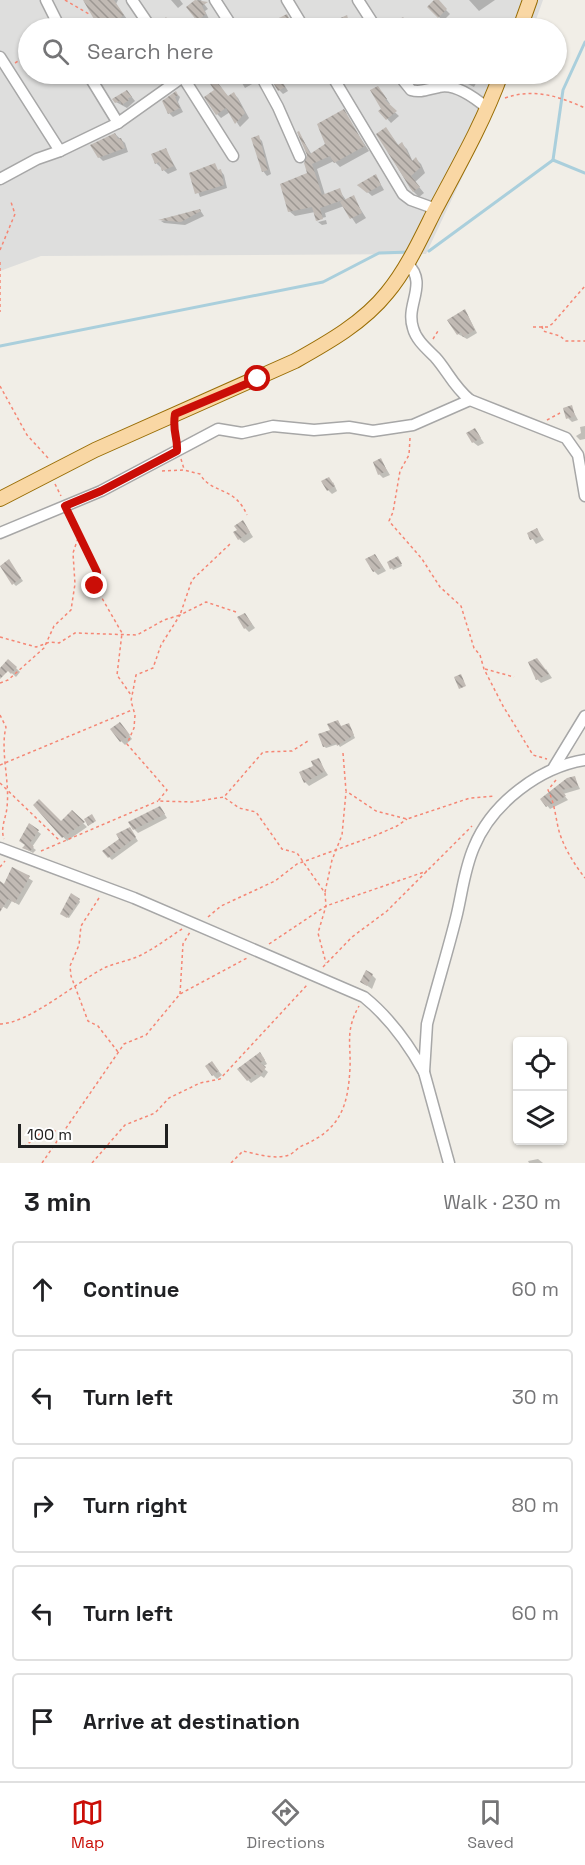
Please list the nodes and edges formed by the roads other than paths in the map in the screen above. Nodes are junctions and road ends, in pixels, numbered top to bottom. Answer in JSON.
{"nodes":[{"id":1,"x":46,"y":0,"type":"edge"},
{"id":2,"x":132,"y":0,"type":"edge"},
{"id":3,"x":215,"y":0,"type":"edge"},
{"id":4,"x":287,"y":0,"type":"edge"},
{"id":5,"x":358,"y":0,"type":"edge"},
{"id":6,"x":530,"y":0,"type":"edge"},
{"id":7,"x":55,"y":18,"type":"edge"},
{"id":8,"x":144,"y":18,"type":"edge"},
{"id":9,"x":227,"y":18,"type":"edge"},
{"id":10,"x":298,"y":18,"type":"edge"},
{"id":11,"x":370,"y":18,"type":"edge"},
{"id":12,"x":524,"y":18,"type":"edge"},
{"id":13,"x":0,"y":57,"type":"edge"},
{"id":14,"x":94,"y":84,"type":"edge"},
{"id":15,"x":172,"y":84,"type":"edge"},
{"id":16,"x":189,"y":84,"type":"edge"},
{"id":17,"x":265,"y":84,"type":"edge"},
{"id":18,"x":337,"y":84,"type":"edge"},
{"id":19,"x":406,"y":84,"type":"edge"},
{"id":20,"x":497,"y":84,"type":"edge"},
{"id":21,"x":487,"y":108,"type":"junction"},
{"id":22,"x":118,"y":123,"type":"junction"},
{"id":23,"x":60,"y":152,"type":"junction"},
{"id":24,"x":233,"y":156,"type":"dead end"},
{"id":25,"x":300,"y":156,"type":"dead end"},
{"id":26,"x":0,"y":179,"type":"edge"},
{"id":27,"x":436,"y":209,"type":"junction"},
{"id":28,"x":407,"y":263,"type":"junction"},
{"id":29,"x":470,"y":400,"type":"junction"},
{"id":30,"x":585,"y":496,"type":"edge"},
{"id":31,"x":0,"y":499,"type":"edge"},
{"id":32,"x":0,"y":533,"type":"edge"},
{"id":33,"x":585,"y":716,"type":"edge"},
{"id":34,"x":585,"y":760,"type":"edge"},
{"id":35,"x":559,"y":764,"type":"junction"},
{"id":36,"x":0,"y":848,"type":"edge"},
{"id":37,"x":424,"y":1072,"type":"junction"},
{"id":38,"x":449,"y":1163,"type":"edge"}],
"edges":[{"from":1,"to":7,"type":"street"},
{"from":2,"to":8,"type":"street"},
{"from":3,"to":9,"type":"street"},
{"from":4,"to":10,"type":"street"},
{"from":5,"to":11,"type":"street"},
{"from":6,"to":12,"type":"main road"},
{"from":13,"to":23,"type":"street"},
{"from":14,"to":22,"type":"street"},
{"from":15,"to":22,"type":"street"},
{"from":16,"to":24,"type":"street"},
{"from":17,"to":25,"type":"street"},
{"from":18,"to":27,"type":"street"},
{"from":19,"to":21,"type":"street"},
{"from":20,"to":21,"type":"main road"},
{"from":21,"to":27,"type":"main road"},
{"from":22,"to":23,"type":"street"},
{"from":23,"to":26,"type":"street"},
{"from":27,"to":28,"type":"main road"},
{"from":28,"to":29,"type":"street"},
{"from":28,"to":31,"type":"main road"},
{"from":29,"to":30,"type":"street"},
{"from":29,"to":32,"type":"street"},
{"from":33,"to":35,"type":"street"},
{"from":34,"to":35,"type":"street"},
{"from":35,"to":37,"type":"street"},
{"from":36,"to":37,"type":"street"},
{"from":37,"to":38,"type":"street"}]}
